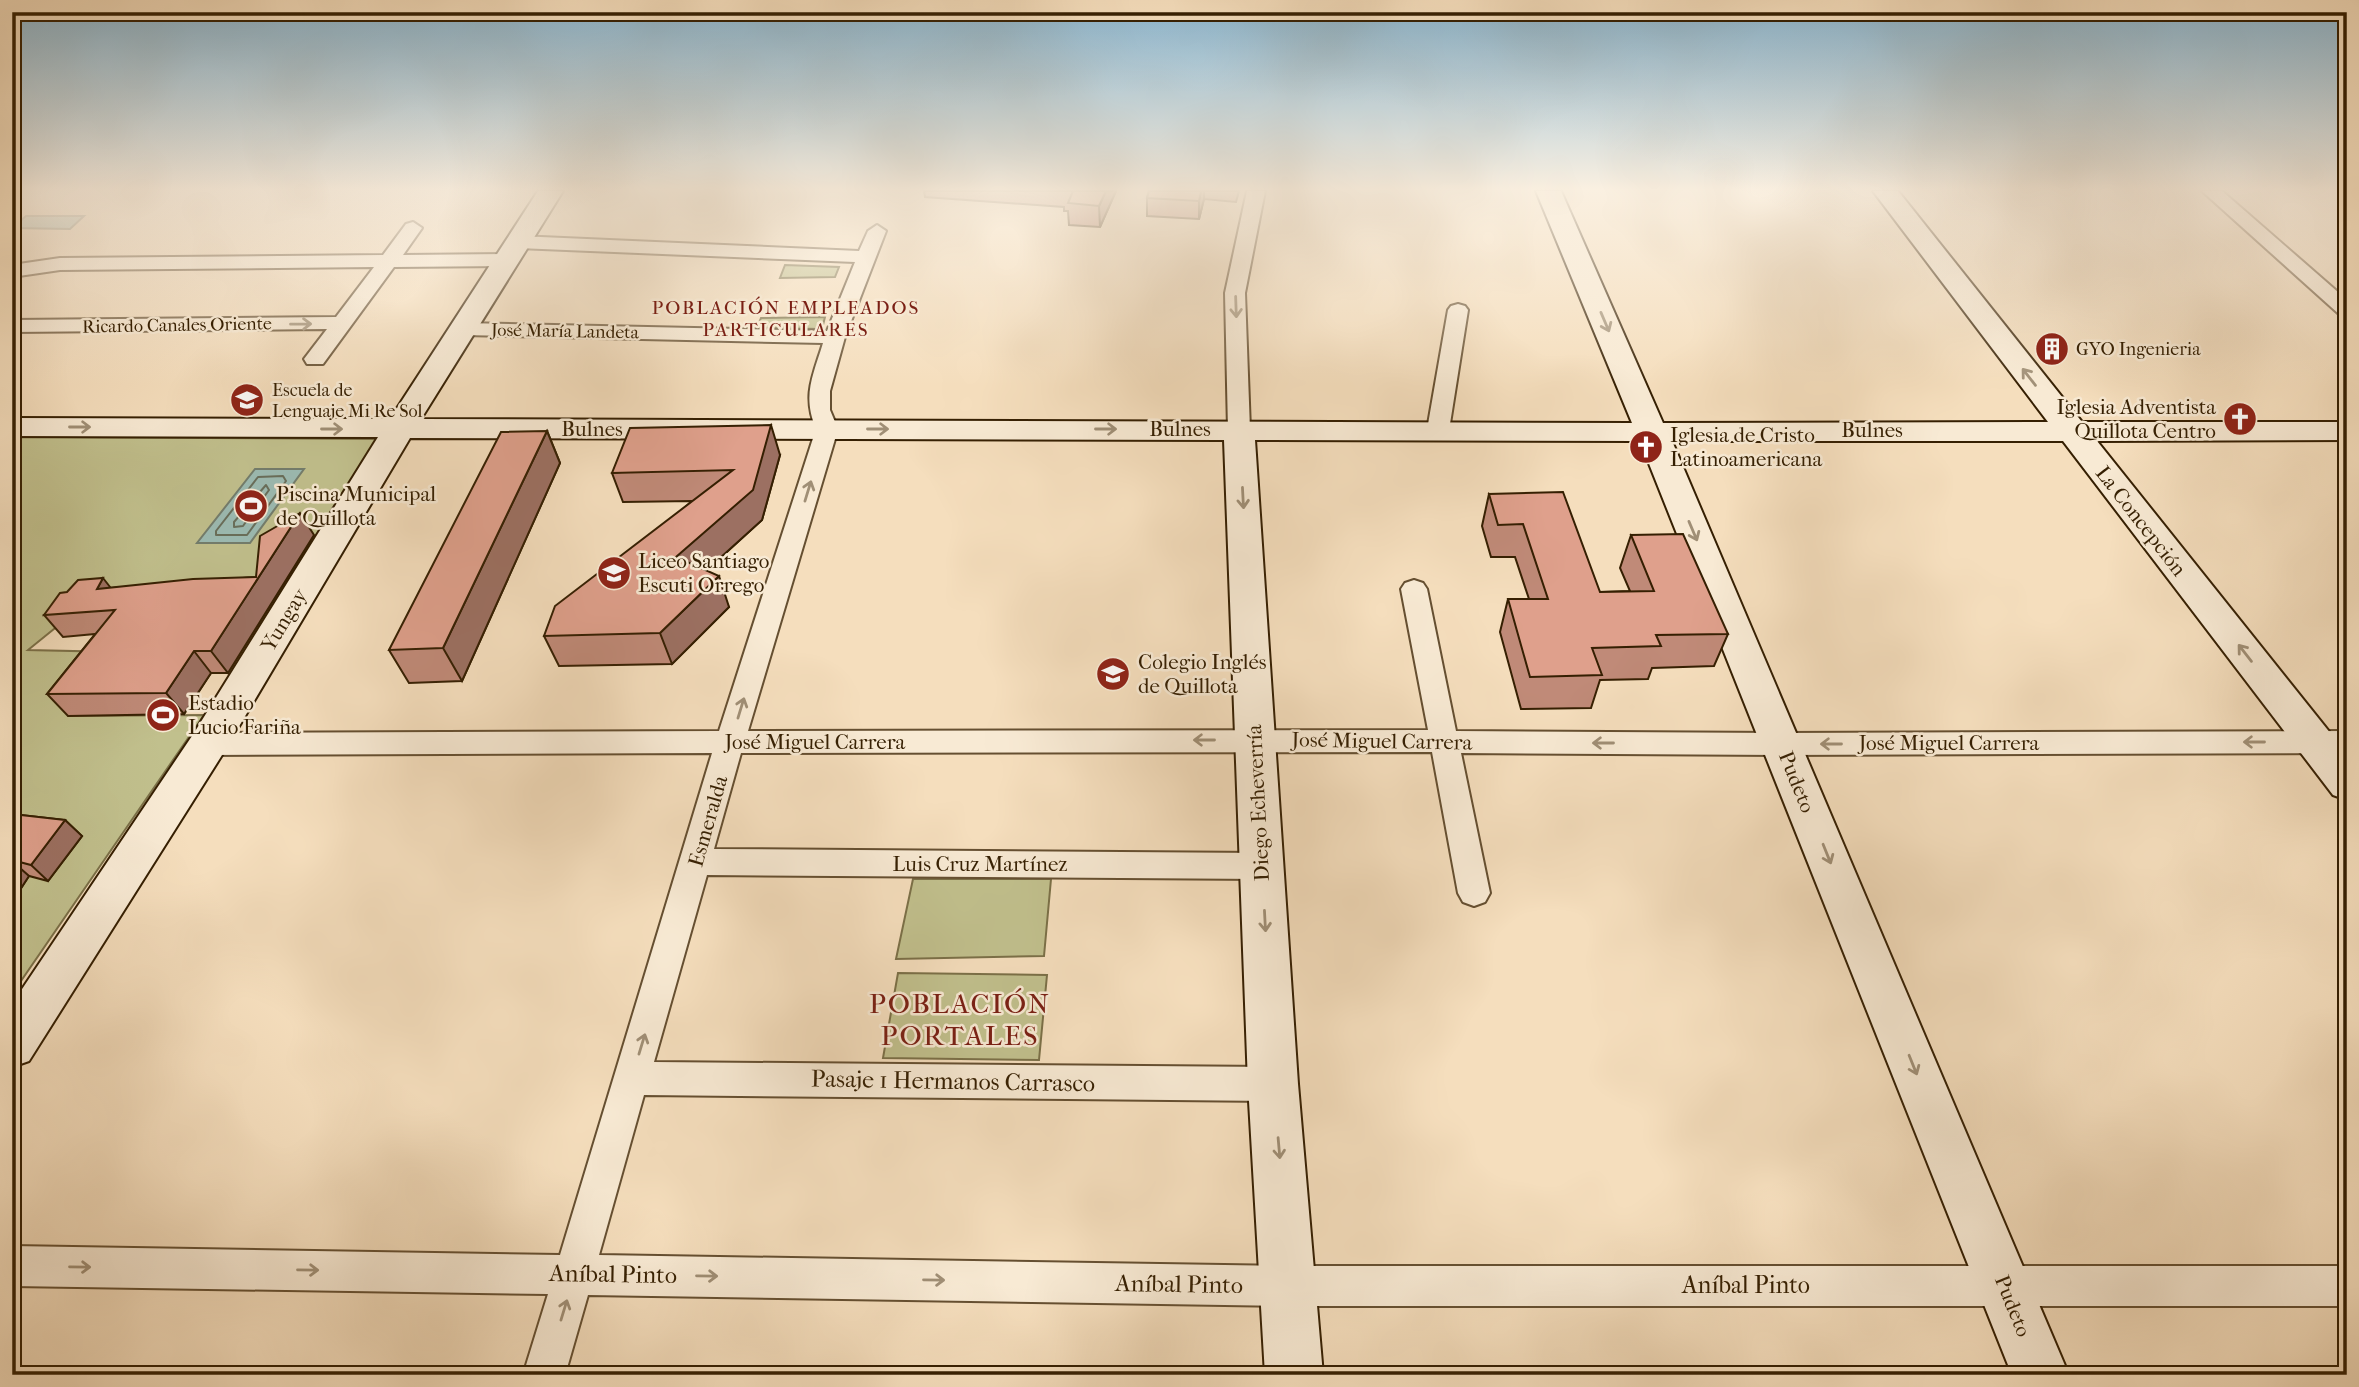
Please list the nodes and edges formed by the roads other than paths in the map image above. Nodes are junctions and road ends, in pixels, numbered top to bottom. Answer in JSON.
{"nodes":[{"id":1,"x":392,"y":256,"type":"edge"},
{"id":2,"x":458,"y":256,"type":"edge"},
{"id":3,"x":509,"y":256,"type":"edge"},
{"id":4,"x":791,"y":256,"type":"edge"},
{"id":5,"x":1243,"y":256,"type":"edge"},
{"id":6,"x":1576,"y":256,"type":"edge"},
{"id":7,"x":1935,"y":256,"type":"edge"},
{"id":8,"x":2284,"y":256,"type":"edge"},
{"id":9,"x":866,"y":257,"type":"joint"},
{"id":10,"x":387,"y":262,"type":"junction"},
{"id":11,"x":12,"y":271,"type":"edge"},
{"id":12,"x":1458,"y":310,"type":"dead end"},
{"id":13,"x":2347,"y":311,"type":"edge"},
{"id":14,"x":342,"y":323,"type":"junction"},
{"id":15,"x":12,"y":326,"type":"edge"},
{"id":16,"x":463,"y":329,"type":"junction"},
{"id":17,"x":835,"y":337,"type":"junction"},
{"id":18,"x":315,"y":359,"type":"dead end"},
{"id":19,"x":12,"y":427,"type":"edge"},
{"id":20,"x":399,"y":429,"type":"junction"},
{"id":21,"x":827,"y":429,"type":"junction"},
{"id":22,"x":2070,"y":429,"type":"junction"},
{"id":23,"x":1240,"y":430,"type":"junction"},
{"id":24,"x":1438,"y":430,"type":"junction"},
{"id":25,"x":2347,"y":431,"type":"edge"},
{"id":26,"x":1652,"y":432,"type":"junction"},
{"id":27,"x":1414,"y":589,"type":"dead end"},
{"id":28,"x":1254,"y":740,"type":"junction"},
{"id":29,"x":2314,"y":741,"type":"junction"},
{"id":30,"x":730,"y":742,"type":"junction"},
{"id":31,"x":1446,"y":742,"type":"junction"},
{"id":32,"x":2347,"y":742,"type":"edge"},
{"id":33,"x":208,"y":744,"type":"junction"},
{"id":34,"x":1782,"y":744,"type":"junction"},
{"id":35,"x":2347,"y":784,"type":"edge"},
{"id":36,"x":697,"y":862,"type":"junction"},
{"id":37,"x":1262,"y":866,"type":"junction"},
{"id":38,"x":1474,"y":893,"type":"dead end"},
{"id":39,"x":12,"y":1045,"type":"edge"},
{"id":40,"x":632,"y":1078,"type":"junction"},
{"id":41,"x":1273,"y":1084,"type":"junction"},
{"id":42,"x":12,"y":1266,"type":"edge"},
{"id":43,"x":576,"y":1273,"type":"junction"},
{"id":44,"x":2004,"y":1284,"type":"junction"},
{"id":45,"x":1289,"y":1286,"type":"junction"},
{"id":46,"x":2347,"y":1286,"type":"edge"},
{"id":47,"x":544,"y":1375,"type":"edge"},
{"id":48,"x":1294,"y":1375,"type":"edge"},
{"id":49,"x":2041,"y":1375,"type":"edge"}],
"edges":[{"from":1,"to":10,"type":"street"},
{"from":2,"to":10,"type":"street"},
{"from":3,"to":16,"type":"street","name":"Yungay"},
{"from":4,"to":9,"type":"street"},
{"from":5,"to":23,"type":"street","name":"Diego Echeverría","one_way":true},
{"from":6,"to":26,"type":"street","name":"Pudeto","one_way":true},
{"from":22,"to":7,"type":"street","name":"La Concepción","one_way":true},
{"from":8,"to":13,"type":"street"},
{"from":9,"to":17,"type":"street"},
{"from":10,"to":11,"type":"street"},
{"from":10,"to":14,"type":"street"},
{"from":12,"to":24,"type":"street"},
{"from":15,"to":14,"type":"street","name":"Ricardo Canales Oriente","one_way":true},
{"from":14,"to":18,"type":"street"},
{"from":16,"to":17,"type":"street","name":"José María Landeta"},
{"from":16,"to":20,"type":"street","name":"Yungay"},
{"from":17,"to":21,"type":"street"},
{"from":19,"to":20,"type":"street","name":"Bulnes","one_way":true},
{"from":20,"to":21,"type":"street","name":"Bulnes"},
{"from":20,"to":33,"type":"street","name":"Yungay"},
{"from":21,"to":23,"type":"street","name":"Bulnes","one_way":true},
{"from":30,"to":21,"type":"street","name":"Esmeralda","one_way":true},
{"from":22,"to":25,"type":"street","name":"Bulnes"},
{"from":22,"to":26,"type":"street","name":"Bulnes"},
{"from":29,"to":22,"type":"street","name":"La Concepción","one_way":true},
{"from":23,"to":24,"type":"street","name":"Bulnes"},
{"from":23,"to":28,"type":"street","name":"Diego Echeverría","one_way":true},
{"from":24,"to":26,"type":"street","name":"Bulnes"},
{"from":26,"to":34,"type":"street","name":"Pudeto","one_way":true},
{"from":27,"to":31,"type":"street"},
{"from":28,"to":30,"type":"street","name":"José Miguel Carrera","one_way":true},
{"from":28,"to":31,"type":"street","name":"José Miguel Carrera"},
{"from":28,"to":37,"type":"street","name":"Diego Echeverría"},
{"from":29,"to":32,"type":"street","name":"José Miguel Carrera"},
{"from":29,"to":34,"type":"street","name":"José Miguel Carrera","one_way":true},
{"from":29,"to":35,"type":"street","name":"La Concepción"},
{"from":30,"to":33,"type":"street","name":"José Miguel Carrera"},
{"from":30,"to":36,"type":"street","name":"Esmeralda"},
{"from":34,"to":31,"type":"street","name":"José Miguel Carrera","one_way":true},
{"from":31,"to":38,"type":"street"},
{"from":33,"to":39,"type":"street","name":"Yungay"},
{"from":34,"to":44,"type":"street","name":"Pudeto","one_way":true},
{"from":36,"to":37,"type":"street","name":"Luis Cruz Martínez"},
{"from":40,"to":36,"type":"street","name":"Esmeralda","one_way":true},
{"from":37,"to":41,"type":"street","name":"Diego Echeverría","one_way":true},
{"from":40,"to":41,"type":"street","name":"Pasaje 1 Hermanos Carrasco"},
{"from":40,"to":43,"type":"street","name":"Esmeralda"},
{"from":41,"to":45,"type":"street","name":"Diego Echeverría","one_way":true},
{"from":42,"to":43,"type":"street","name":"Aníbal Pinto","one_way":true},
{"from":43,"to":45,"type":"street","name":"Aníbal Pinto","one_way":true},
{"from":47,"to":43,"type":"street","name":"Esmeralda","one_way":true},
{"from":44,"to":45,"type":"street","name":"Aníbal Pinto"},
{"from":44,"to":46,"type":"street","name":"Aníbal Pinto"},
{"from":44,"to":49,"type":"street","name":"Pudeto"},
{"from":45,"to":48,"type":"street","name":"Diego Echeverría"}]}
